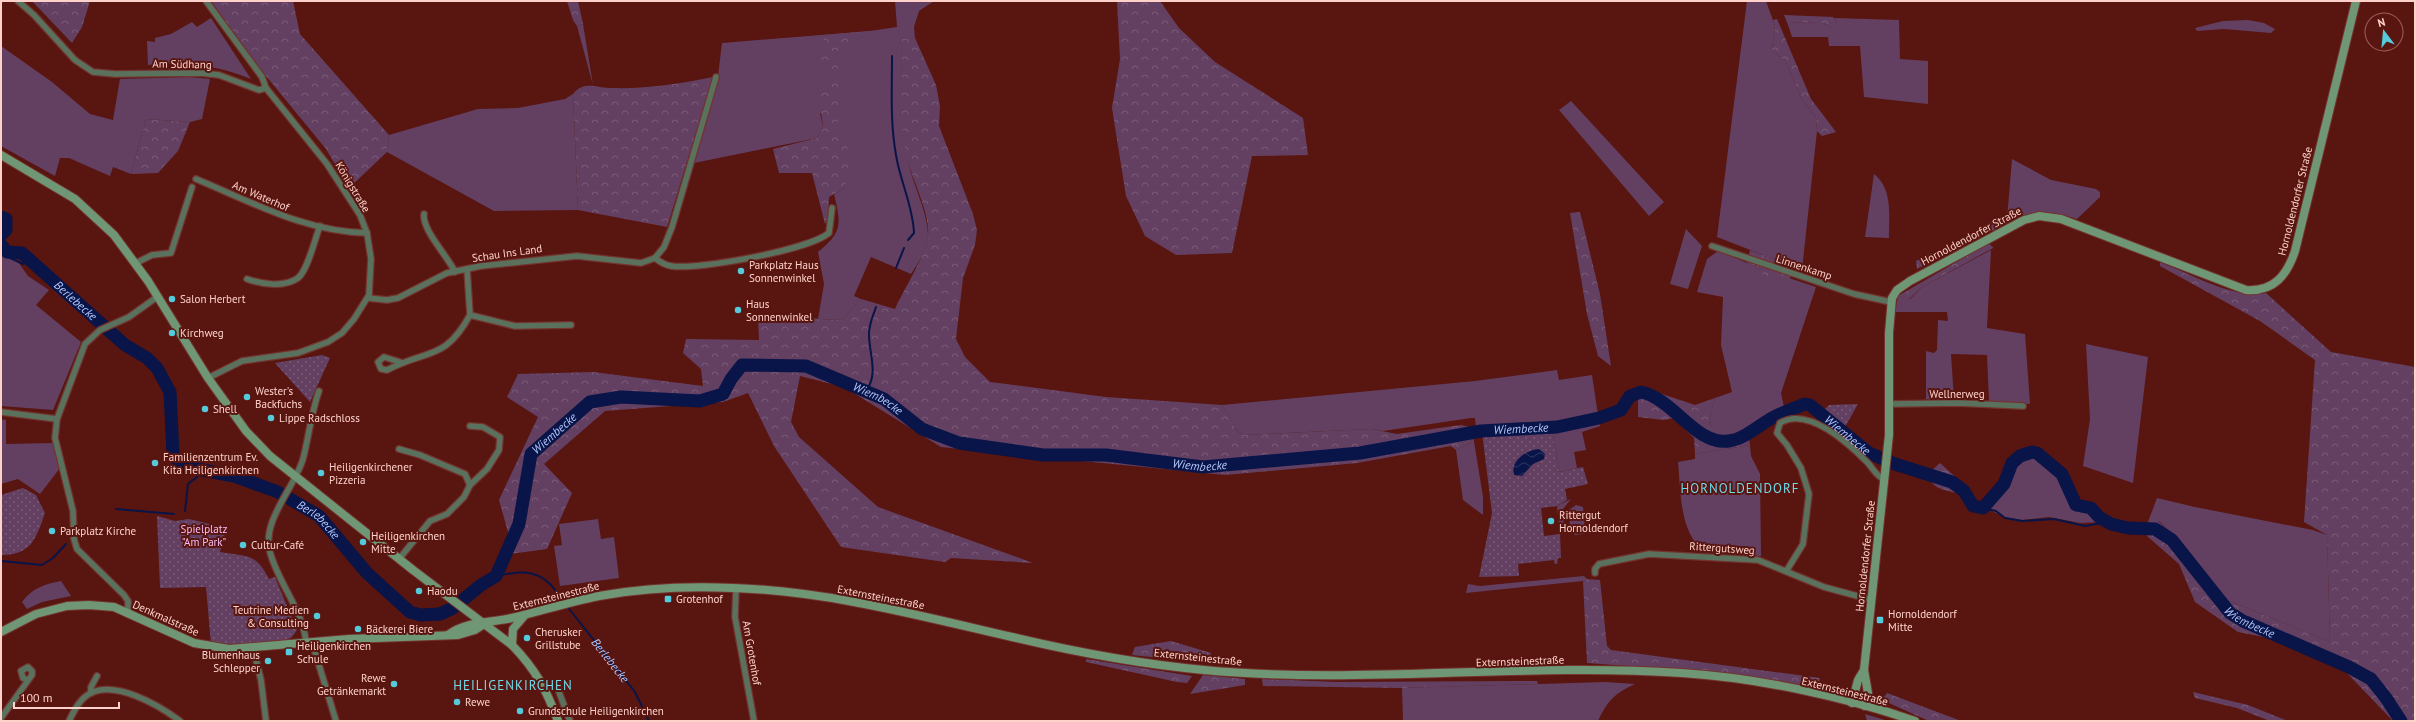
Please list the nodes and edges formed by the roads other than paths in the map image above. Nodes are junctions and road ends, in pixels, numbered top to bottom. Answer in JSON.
{"nodes":[{"id":1,"x":18,"y":1,"type":"edge"},
{"id":2,"x":206,"y":1,"type":"edge"},
{"id":3,"x":2356,"y":1,"type":"edge"},
{"id":4,"x":716,"y":77,"type":"dead end"},
{"id":5,"x":266,"y":88,"type":"junction"},
{"id":6,"x":1,"y":155,"type":"edge"},
{"id":7,"x":196,"y":179,"type":"dead end"},
{"id":8,"x":192,"y":187,"type":"dead end"},
{"id":9,"x":832,"y":208,"type":"dead end"},
{"id":10,"x":424,"y":214,"type":"dead end"},
{"id":11,"x":320,"y":226,"type":"junction"},
{"id":12,"x":367,"y":233,"type":"junction"},
{"id":13,"x":1712,"y":246,"type":"dead end"},
{"id":14,"x":655,"y":258,"type":"junction"},
{"id":15,"x":136,"y":263,"type":"junction"},
{"id":16,"x":466,"y":269,"type":"junction"},
{"id":17,"x":455,"y":272,"type":"junction"},
{"id":18,"x":247,"y":279,"type":"dead end"},
{"id":19,"x":157,"y":296,"type":"junction"},
{"id":20,"x":368,"y":298,"type":"junction"},
{"id":21,"x":1891,"y":302,"type":"junction"},
{"id":22,"x":470,"y":315,"type":"junction"},
{"id":23,"x":571,"y":325,"type":"dead end"},
{"id":24,"x":403,"y":363,"type":"junction"},
{"id":25,"x":208,"y":378,"type":"junction"},
{"id":26,"x":319,"y":391,"type":"dead end"},
{"id":27,"x":1890,"y":404,"type":"junction"},
{"id":28,"x":2023,"y":406,"type":"dead end"},
{"id":29,"x":1,"y":412,"type":"edge"},
{"id":30,"x":57,"y":419,"type":"junction"},
{"id":31,"x":470,"y":426,"type":"dead end"},
{"id":32,"x":399,"y":450,"type":"dead end"},
{"id":33,"x":294,"y":477,"type":"junction"},
{"id":34,"x":1884,"y":479,"type":"junction"},
{"id":35,"x":470,"y":485,"type":"junction"},
{"id":36,"x":399,"y":559,"type":"junction"},
{"id":37,"x":1787,"y":570,"type":"junction"},
{"id":38,"x":1595,"y":573,"type":"dead end"},
{"id":39,"x":736,"y":588,"type":"junction"},
{"id":40,"x":1872,"y":600,"type":"junction"},
{"id":41,"x":128,"y":612,"type":"junction"},
{"id":42,"x":526,"y":614,"type":"junction"},
{"id":43,"x":484,"y":623,"type":"junction"},
{"id":44,"x":1,"y":632,"type":"edge"},
{"id":45,"x":309,"y":642,"type":"junction"},
{"id":46,"x":512,"y":645,"type":"junction"},
{"id":47,"x":253,"y":648,"type":"junction"},
{"id":48,"x":1864,"y":670,"type":"junction"},
{"id":49,"x":97,"y":676,"type":"dead end"},
{"id":50,"x":27,"y":680,"type":"dead end"},
{"id":51,"x":559,"y":692,"type":"dead end"},
{"id":52,"x":91,"y":693,"type":"junction"},
{"id":53,"x":1852,"y":703,"type":"junction"},
{"id":54,"x":1865,"y":706,"type":"junction"},
{"id":55,"x":1,"y":718,"type":"edge"},
{"id":56,"x":69,"y":721,"type":"edge"},
{"id":57,"x":180,"y":721,"type":"edge"},
{"id":58,"x":266,"y":721,"type":"edge"},
{"id":59,"x":336,"y":721,"type":"edge"},
{"id":60,"x":558,"y":721,"type":"edge"},
{"id":61,"x":570,"y":721,"type":"edge"},
{"id":62,"x":754,"y":721,"type":"edge"},
{"id":63,"x":1916,"y":721,"type":"edge"}],
"edges":[{"from":1,"to":5,"type":"street","name":"Am Südhang"},
{"from":2,"to":5,"type":"street"},
{"from":3,"to":21,"type":"main road","name":"Hornoldendorfer Straße"},
{"from":4,"to":14,"type":"street"},
{"from":5,"to":12,"type":"street","name":"Königstraße"},
{"from":6,"to":15,"type":"main road"},
{"from":7,"to":11,"type":"street","name":"Am Waterhof"},
{"from":8,"to":15,"type":"street"},
{"from":9,"to":14,"type":"street"},
{"from":10,"to":17,"type":"street"},
{"from":11,"to":12,"type":"street","name":"Am Waterhof"},
{"from":11,"to":18,"type":"street"},
{"from":12,"to":20,"type":"street","name":"Königstraße"},
{"from":13,"to":21,"type":"street","name":"Linnenkamp"},
{"from":14,"to":16,"type":"street","name":"Schau Ins Land"},
{"from":15,"to":19,"type":"main road"},
{"from":16,"to":17,"type":"street","name":"Schau Ins Land"},
{"from":16,"to":22,"type":"street"},
{"from":17,"to":20,"type":"street","name":"Schau Ins Land"},
{"from":19,"to":25,"type":"main road"},
{"from":19,"to":30,"type":"street"},
{"from":20,"to":25,"type":"street","name":"Königstraße"},
{"from":21,"to":27,"type":"main road","name":"Hornoldendorfer Straße"},
{"from":22,"to":23,"type":"street"},
{"from":22,"to":24,"type":"street"},
{"from":24,"to":24,"type":"street"},
{"from":25,"to":33,"type":"main road"},
{"from":26,"to":33,"type":"street"},
{"from":27,"to":28,"type":"street","name":"Wellnerweg"},
{"from":27,"to":34,"type":"main road","name":"Hornoldendorfer Straße"},
{"from":29,"to":30,"type":"street"},
{"from":30,"to":41,"type":"street"},
{"from":31,"to":35,"type":"street"},
{"from":32,"to":35,"type":"street"},
{"from":33,"to":36,"type":"main road"},
{"from":33,"to":45,"type":"street"},
{"from":34,"to":37,"type":"street"},
{"from":34,"to":40,"type":"main road","name":"Hornoldendorfer Straße"},
{"from":35,"to":36,"type":"street"},
{"from":36,"to":43,"type":"main road"},
{"from":37,"to":38,"type":"street","name":"Rittergutsweg"},
{"from":37,"to":40,"type":"street","name":"Rittergutsweg"},
{"from":39,"to":42,"type":"main road","name":"Externsteinestraße"},
{"from":39,"to":53,"type":"main road","name":"Externsteinestraße"},
{"from":39,"to":62,"type":"street","name":"Am Grotenhof"},
{"from":40,"to":48,"type":"main road","name":"Hornoldendorfer Straße"},
{"from":41,"to":44,"type":"main road","name":"Denkmalstraße"},
{"from":41,"to":47,"type":"main road","name":"Denkmalstraße"},
{"from":42,"to":43,"type":"main road","name":"Externsteinestraße"},
{"from":42,"to":46,"type":"main road"},
{"from":43,"to":45,"type":"main road","name":"Denkmalstraße"},
{"from":43,"to":46,"type":"main road"},
{"from":45,"to":47,"type":"main road","name":"Denkmalstraße"},
{"from":45,"to":59,"type":"street"},
{"from":46,"to":60,"type":"main road"},
{"from":47,"to":58,"type":"street"},
{"from":48,"to":53,"type":"main road","name":"Hornoldendorfer Straße"},
{"from":48,"to":54,"type":"main road","name":"Hornoldendorfer Straße"},
{"from":49,"to":52,"type":"street"},
{"from":50,"to":55,"type":"street"},
{"from":51,"to":61,"type":"street"},
{"from":52,"to":56,"type":"street"},
{"from":52,"to":57,"type":"street"},
{"from":53,"to":54,"type":"main road","name":"Externsteinestraße"},
{"from":54,"to":63,"type":"main road","name":"Externsteinestraße"}]}
